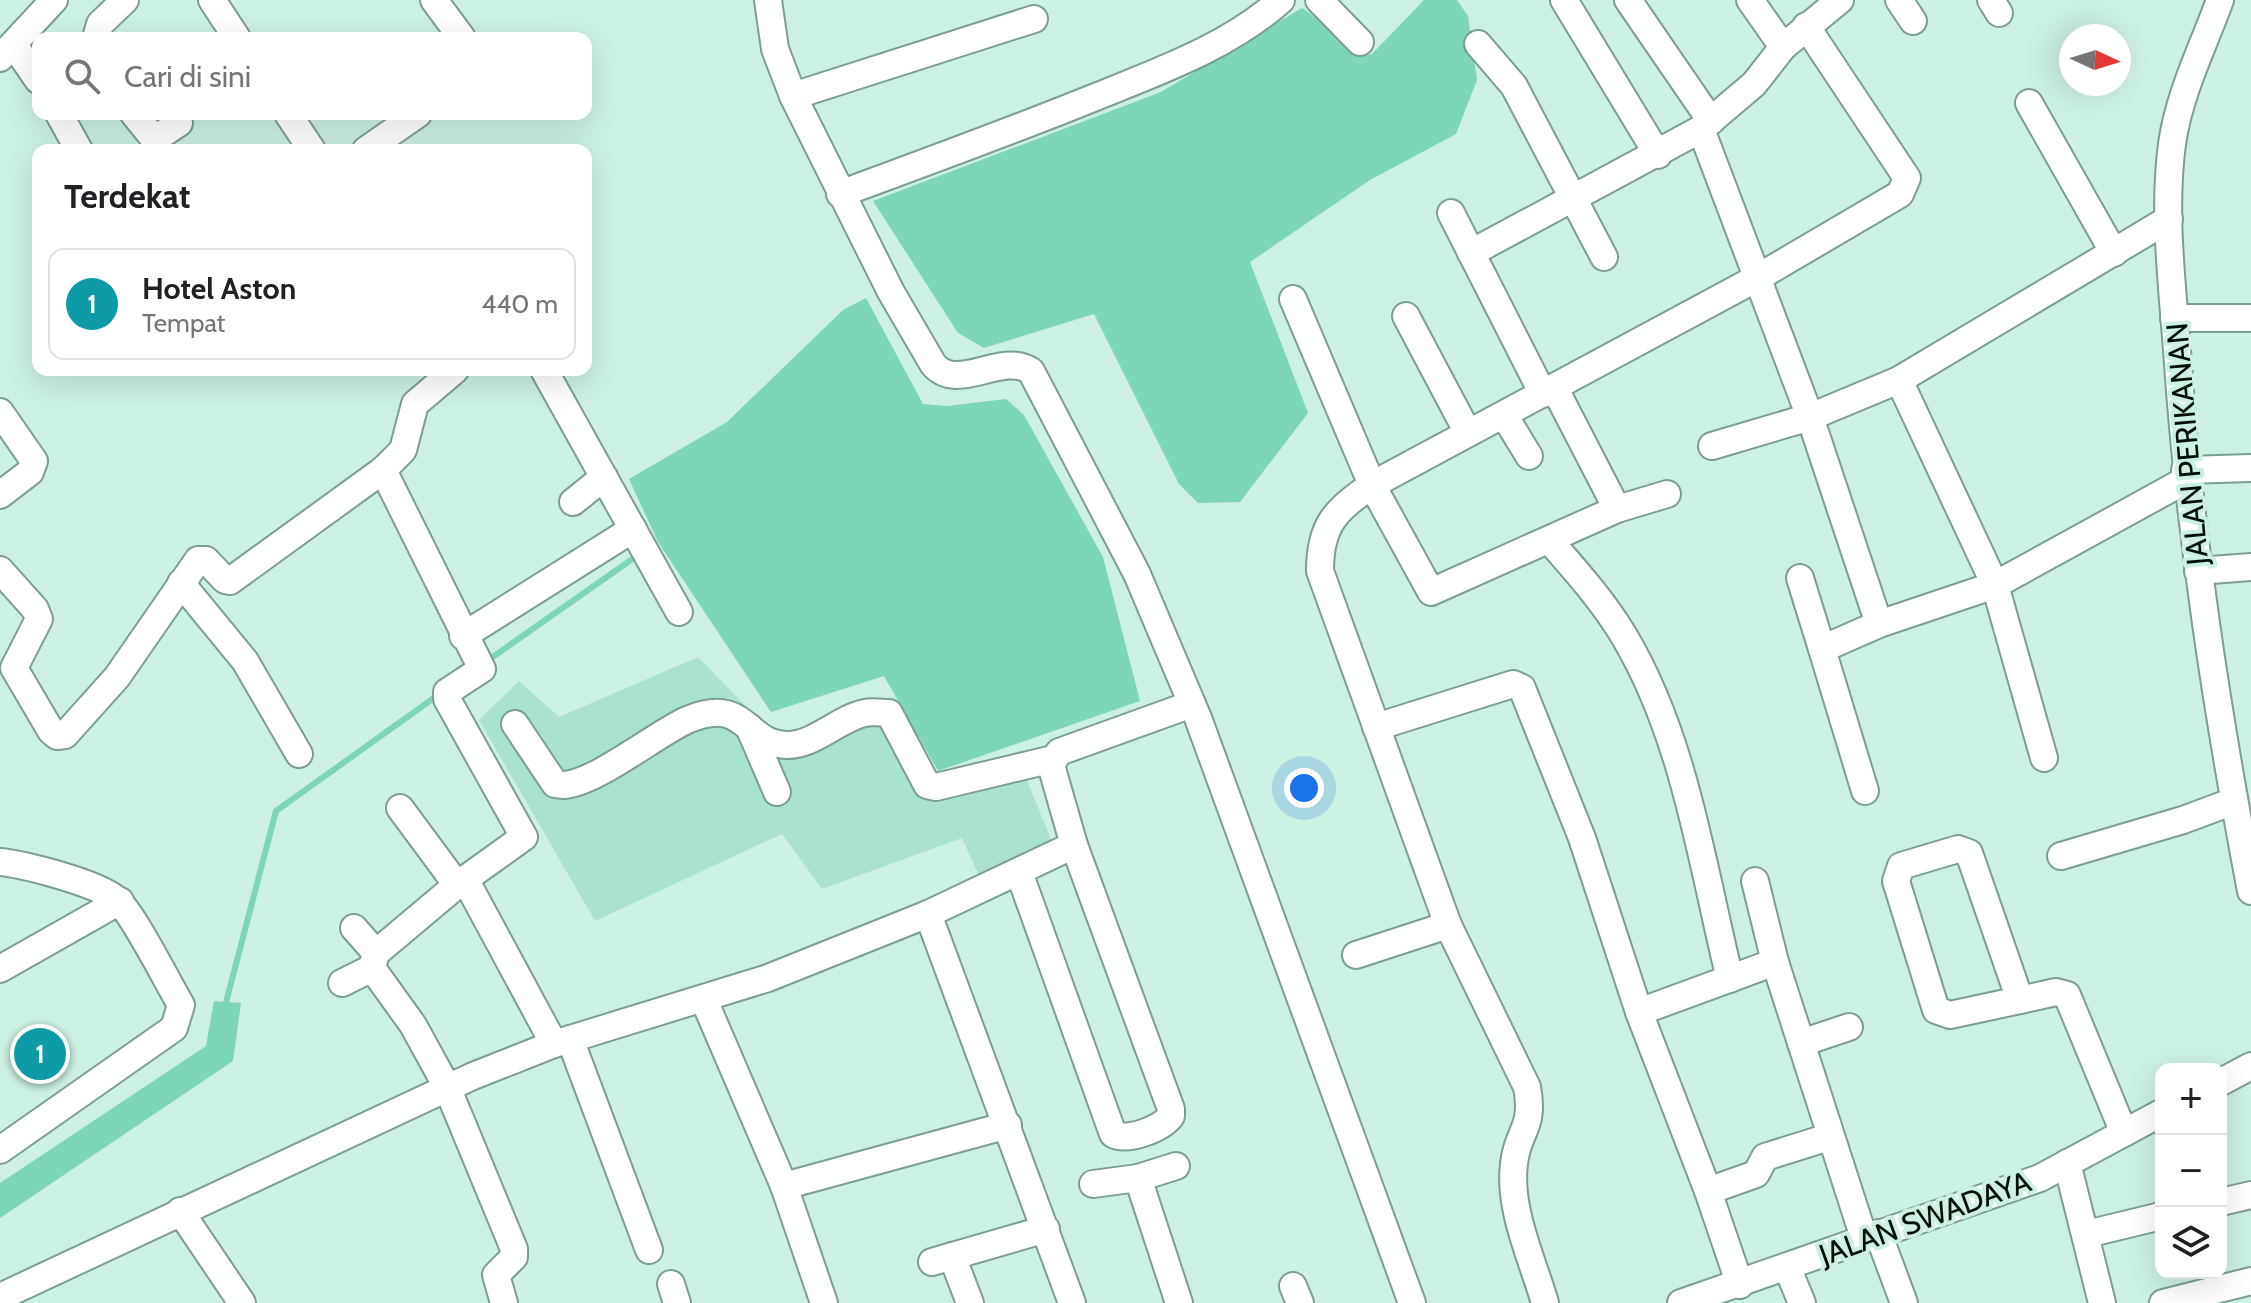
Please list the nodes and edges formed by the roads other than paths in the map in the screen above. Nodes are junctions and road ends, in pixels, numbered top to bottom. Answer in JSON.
{"nodes":[{"id":1,"x":54,"y":0,"type":"edge"},
{"id":2,"x":125,"y":0,"type":"edge"},
{"id":3,"x":212,"y":0,"type":"edge"},
{"id":4,"x":434,"y":0,"type":"edge"},
{"id":5,"x":768,"y":0,"type":"edge"},
{"id":6,"x":1281,"y":0,"type":"edge"},
{"id":7,"x":1319,"y":0,"type":"edge"},
{"id":8,"x":1564,"y":0,"type":"edge"},
{"id":9,"x":1628,"y":0,"type":"edge"},
{"id":10,"x":1750,"y":0,"type":"edge"},
{"id":11,"x":1840,"y":0,"type":"edge"},
{"id":12,"x":2220,"y":0,"type":"edge"},
{"id":13,"x":1034,"y":19,"type":"dead end"},
{"id":14,"x":1806,"y":26,"type":"junction"},
{"id":15,"x":98,"y":32,"type":"edge"},
{"id":16,"x":233,"y":32,"type":"edge"},
{"id":17,"x":458,"y":32,"type":"edge"},
{"id":18,"x":1360,"y":42,"type":"dead end"},
{"id":19,"x":1478,"y":44,"type":"dead end"},
{"id":20,"x":1783,"y":47,"type":"junction"},
{"id":21,"x":7,"y":51,"type":"edge"},
{"id":22,"x":32,"y":74,"type":"edge"},
{"id":23,"x":793,"y":96,"type":"junction"},
{"id":24,"x":2029,"y":103,"type":"dead end"},
{"id":25,"x":69,"y":120,"type":"edge"},
{"id":26,"x":139,"y":120,"type":"edge"},
{"id":27,"x":292,"y":120,"type":"edge"},
{"id":28,"x":409,"y":120,"type":"edge"},
{"id":29,"x":179,"y":123,"type":"dead end"},
{"id":30,"x":1706,"y":125,"type":"junction"},
{"id":31,"x":77,"y":144,"type":"edge"},
{"id":32,"x":308,"y":144,"type":"edge"},
{"id":33,"x":375,"y":144,"type":"edge"},
{"id":34,"x":1658,"y":155,"type":"junction"},
{"id":35,"x":840,"y":194,"type":"junction"},
{"id":36,"x":1574,"y":199,"type":"junction"},
{"id":37,"x":1451,"y":213,"type":"dead end"},
{"id":38,"x":2169,"y":219,"type":"junction"},
{"id":39,"x":1471,"y":253,"type":"junction"},
{"id":40,"x":2114,"y":253,"type":"junction"},
{"id":41,"x":1604,"y":257,"type":"dead end"},
{"id":42,"x":1757,"y":278,"type":"junction"},
{"id":43,"x":1293,"y":299,"type":"dead end"},
{"id":44,"x":1406,"y":316,"type":"dead end"},
{"id":45,"x":2174,"y":318,"type":"junction"},
{"id":46,"x":2251,"y":318,"type":"edge"},
{"id":47,"x":448,"y":376,"type":"edge"},
{"id":48,"x":547,"y":376,"type":"edge"},
{"id":49,"x":1899,"y":380,"type":"junction"},
{"id":50,"x":1549,"y":392,"type":"junction"},
{"id":51,"x":0,"y":412,"type":"edge"},
{"id":52,"x":1504,"y":415,"type":"junction"},
{"id":53,"x":1810,"y":417,"type":"junction"},
{"id":54,"x":1468,"y":433,"type":"junction"},
{"id":55,"x":1712,"y":446,"type":"dead end"},
{"id":56,"x":1529,"y":456,"type":"dead end"},
{"id":57,"x":2251,"y":468,"type":"edge"},
{"id":58,"x":383,"y":470,"type":"junction"},
{"id":59,"x":2186,"y":475,"type":"junction"},
{"id":60,"x":604,"y":477,"type":"junction"},
{"id":61,"x":1372,"y":485,"type":"junction"},
{"id":62,"x":1667,"y":494,"type":"dead end"},
{"id":63,"x":0,"y":495,"type":"edge"},
{"id":64,"x":573,"y":502,"type":"dead end"},
{"id":65,"x":1617,"y":509,"type":"junction"},
{"id":66,"x":636,"y":532,"type":"junction"},
{"id":67,"x":1549,"y":540,"type":"junction"},
{"id":68,"x":2251,"y":567,"type":"edge"},
{"id":69,"x":0,"y":570,"type":"edge"},
{"id":70,"x":2198,"y":571,"type":"junction"},
{"id":71,"x":1800,"y":578,"type":"dead end"},
{"id":72,"x":181,"y":583,"type":"junction"},
{"id":73,"x":1995,"y":585,"type":"junction"},
{"id":74,"x":679,"y":612,"type":"dead end"},
{"id":75,"x":1879,"y":624,"type":"junction"},
{"id":76,"x":464,"y":638,"type":"junction"},
{"id":77,"x":1822,"y":649,"type":"junction"},
{"id":78,"x":1192,"y":704,"type":"junction"},
{"id":79,"x":515,"y":724,"type":"dead end"},
{"id":80,"x":749,"y":727,"type":"junction"},
{"id":81,"x":1376,"y":727,"type":"junction"},
{"id":82,"x":299,"y":754,"type":"dead end"},
{"id":83,"x":2044,"y":758,"type":"dead end"},
{"id":84,"x":1053,"y":759,"type":"junction"},
{"id":85,"x":1865,"y":791,"type":"dead end"},
{"id":86,"x":777,"y":792,"type":"dead end"},
{"id":87,"x":2234,"y":801,"type":"junction"},
{"id":88,"x":400,"y":808,"type":"dead end"},
{"id":89,"x":1074,"y":845,"type":"junction"},
{"id":90,"x":2061,"y":856,"type":"dead end"},
{"id":91,"x":0,"y":862,"type":"edge"},
{"id":92,"x":1019,"y":872,"type":"junction"},
{"id":93,"x":1755,"y":881,"type":"dead end"},
{"id":94,"x":461,"y":882,"type":"junction"},
{"id":95,"x":2251,"y":891,"type":"edge"},
{"id":96,"x":120,"y":901,"type":"junction"},
{"id":97,"x":928,"y":914,"type":"junction"},
{"id":98,"x":1448,"y":925,"type":"junction"},
{"id":99,"x":354,"y":928,"type":"dead end"},
{"id":100,"x":1356,"y":955,"type":"dead end"},
{"id":101,"x":374,"y":961,"type":"junction"},
{"id":102,"x":1775,"y":962,"type":"junction"},
{"id":103,"x":0,"y":969,"type":"edge"},
{"id":104,"x":1730,"y":979,"type":"junction"},
{"id":105,"x":342,"y":983,"type":"dead end"},
{"id":106,"x":704,"y":1000,"type":"junction"},
{"id":107,"x":2020,"y":1000,"type":"junction"},
{"id":108,"x":1639,"y":1012,"type":"junction"},
{"id":109,"x":1849,"y":1027,"type":"dead end"},
{"id":110,"x":562,"y":1042,"type":"junction"},
{"id":111,"x":1801,"y":1043,"type":"junction"},
{"id":112,"x":2251,"y":1066,"type":"edge"},
{"id":113,"x":2227,"y":1079,"type":"edge"},
{"id":114,"x":447,"y":1087,"type":"junction"},
{"id":115,"x":2155,"y":1116,"type":"edge"},
{"id":116,"x":1008,"y":1125,"type":"junction"},
{"id":117,"x":2124,"y":1133,"type":"junction"},
{"id":118,"x":1829,"y":1137,"type":"junction"},
{"id":119,"x":0,"y":1150,"type":"edge"},
{"id":120,"x":2067,"y":1163,"type":"junction"},
{"id":121,"x":1176,"y":1166,"type":"dead end"},
{"id":122,"x":1138,"y":1178,"type":"junction"},
{"id":123,"x":1093,"y":1184,"type":"dead end"},
{"id":124,"x":784,"y":1186,"type":"junction"},
{"id":125,"x":1708,"y":1191,"type":"junction"},
{"id":126,"x":2251,"y":1195,"type":"edge"},
{"id":127,"x":2227,"y":1201,"type":"edge"},
{"id":128,"x":180,"y":1211,"type":"junction"},
{"id":129,"x":2155,"y":1217,"type":"edge"},
{"id":130,"x":1046,"y":1229,"type":"junction"},
{"id":131,"x":2087,"y":1234,"type":"junction"},
{"id":132,"x":1871,"y":1235,"type":"junction"},
{"id":133,"x":649,"y":1250,"type":"dead end"},
{"id":134,"x":1787,"y":1267,"type":"junction"},
{"id":135,"x":2251,"y":1281,"type":"edge"},
{"id":136,"x":1740,"y":1285,"type":"junction"},
{"id":137,"x":0,"y":1297,"type":"edge"},
{"id":138,"x":242,"y":1303,"type":"edge"},
{"id":139,"x":504,"y":1303,"type":"edge"},
{"id":140,"x":824,"y":1303,"type":"edge"},
{"id":141,"x":970,"y":1303,"type":"edge"},
{"id":142,"x":1072,"y":1303,"type":"edge"},
{"id":143,"x":1179,"y":1303,"type":"edge"},
{"id":144,"x":1412,"y":1303,"type":"edge"},
{"id":145,"x":1545,"y":1303,"type":"edge"},
{"id":146,"x":1681,"y":1303,"type":"edge"},
{"id":147,"x":1802,"y":1303,"type":"edge"},
{"id":148,"x":1904,"y":1303,"type":"edge"},
{"id":149,"x":2102,"y":1303,"type":"edge"},
{"id":150,"x":2163,"y":1303,"type":"edge"}],
"edges":[{"from":1,"to":21,"type":"street"},
{"from":2,"to":15,"type":"street"},
{"from":3,"to":16,"type":"street"},
{"from":4,"to":17,"type":"street"},
{"from":5,"to":23,"type":"street"},
{"from":6,"to":35,"type":"street"},
{"from":7,"to":18,"type":"street"},
{"from":8,"to":34,"type":"street"},
{"from":9,"to":30,"type":"street"},
{"from":10,"to":20,"type":"street"},
{"from":11,"to":14,"type":"street"},
{"from":12,"to":38,"type":"street","name":"JALAN PERIKANAN"},
{"from":13,"to":23,"type":"street"},
{"from":14,"to":20,"type":"street"},
{"from":14,"to":42,"type":"street"},
{"from":19,"to":36,"type":"street"},
{"from":20,"to":30,"type":"street"},
{"from":21,"to":22,"type":"street"},
{"from":23,"to":35,"type":"street"},
{"from":24,"to":40,"type":"street"},
{"from":25,"to":31,"type":"street"},
{"from":26,"to":29,"type":"street"},
{"from":27,"to":32,"type":"street"},
{"from":28,"to":33,"type":"street"},
{"from":30,"to":34,"type":"street"},
{"from":30,"to":42,"type":"street"},
{"from":34,"to":36,"type":"street"},
{"from":35,"to":78,"type":"street"},
{"from":36,"to":39,"type":"street"},
{"from":36,"to":41,"type":"street"},
{"from":37,"to":39,"type":"street"},
{"from":38,"to":40,"type":"street"},
{"from":38,"to":45,"type":"street","name":"JALAN PERIKANAN"},
{"from":39,"to":50,"type":"street"},
{"from":40,"to":49,"type":"street"},
{"from":42,"to":50,"type":"street"},
{"from":42,"to":53,"type":"street"},
{"from":43,"to":61,"type":"street"},
{"from":44,"to":54,"type":"street"},
{"from":45,"to":46,"type":"street"},
{"from":45,"to":59,"type":"street","name":"JALAN PERIKANAN"},
{"from":47,"to":58,"type":"street"},
{"from":48,"to":60,"type":"street"},
{"from":49,"to":53,"type":"street"},
{"from":49,"to":73,"type":"street"},
{"from":50,"to":52,"type":"street"},
{"from":50,"to":65,"type":"street"},
{"from":51,"to":63,"type":"street"},
{"from":52,"to":54,"type":"street"},
{"from":52,"to":56,"type":"street"},
{"from":53,"to":55,"type":"street"},
{"from":53,"to":75,"type":"street"},
{"from":54,"to":61,"type":"street"},
{"from":57,"to":59,"type":"street"},
{"from":58,"to":72,"type":"street"},
{"from":58,"to":76,"type":"street"},
{"from":59,"to":70,"type":"street","name":"JALAN PERIKANAN"},
{"from":59,"to":73,"type":"street"},
{"from":60,"to":64,"type":"street"},
{"from":60,"to":66,"type":"street"},
{"from":61,"to":67,"type":"street"},
{"from":61,"to":81,"type":"street"},
{"from":62,"to":65,"type":"street"},
{"from":65,"to":67,"type":"street"},
{"from":66,"to":74,"type":"street"},
{"from":66,"to":76,"type":"street"},
{"from":67,"to":104,"type":"street"},
{"from":68,"to":70,"type":"street"},
{"from":69,"to":72,"type":"street"},
{"from":70,"to":87,"type":"street","name":"JALAN PERIKANAN"},
{"from":71,"to":77,"type":"street"},
{"from":72,"to":82,"type":"street"},
{"from":73,"to":75,"type":"street"},
{"from":73,"to":83,"type":"street"},
{"from":75,"to":77,"type":"street"},
{"from":76,"to":94,"type":"street"},
{"from":77,"to":85,"type":"street"},
{"from":78,"to":84,"type":"street"},
{"from":78,"to":144,"type":"street"},
{"from":79,"to":80,"type":"street"},
{"from":80,"to":84,"type":"street"},
{"from":80,"to":86,"type":"street"},
{"from":81,"to":98,"type":"street"},
{"from":81,"to":108,"type":"street"},
{"from":84,"to":89,"type":"street"},
{"from":87,"to":90,"type":"street"},
{"from":87,"to":95,"type":"street","name":"JALAN PERIKANAN"},
{"from":88,"to":94,"type":"street"},
{"from":89,"to":92,"type":"street"},
{"from":89,"to":92,"type":"street"},
{"from":91,"to":96,"type":"street"},
{"from":92,"to":97,"type":"street"},
{"from":93,"to":102,"type":"street"},
{"from":94,"to":101,"type":"street"},
{"from":94,"to":110,"type":"street"},
{"from":96,"to":103,"type":"street"},
{"from":96,"to":119,"type":"street"},
{"from":97,"to":106,"type":"street"},
{"from":97,"to":116,"type":"street"},
{"from":98,"to":100,"type":"street"},
{"from":98,"to":145,"type":"street"},
{"from":99,"to":101,"type":"street"},
{"from":101,"to":105,"type":"street"},
{"from":101,"to":114,"type":"street"},
{"from":102,"to":104,"type":"street"},
{"from":102,"to":111,"type":"street"},
{"from":104,"to":108,"type":"street"},
{"from":106,"to":110,"type":"street"},
{"from":106,"to":124,"type":"street"},
{"from":107,"to":107,"type":"street"},
{"from":107,"to":117,"type":"street"},
{"from":108,"to":125,"type":"street"},
{"from":109,"to":111,"type":"street"},
{"from":110,"to":114,"type":"street"},
{"from":110,"to":133,"type":"street"},
{"from":111,"to":118,"type":"street"},
{"from":112,"to":113,"type":"street"},
{"from":114,"to":128,"type":"street"},
{"from":114,"to":139,"type":"street"},
{"from":115,"to":117,"type":"street","name":"JALAN SWADAYA"},
{"from":116,"to":124,"type":"street"},
{"from":116,"to":130,"type":"street"},
{"from":117,"to":120,"type":"street","name":"JALAN SWADAYA"},
{"from":118,"to":125,"type":"street"},
{"from":118,"to":132,"type":"street"},
{"from":120,"to":131,"type":"street"},
{"from":120,"to":132,"type":"street","name":"JALAN SWADAYA"},
{"from":121,"to":122,"type":"street"},
{"from":122,"to":123,"type":"street"},
{"from":122,"to":143,"type":"street"},
{"from":124,"to":140,"type":"street"},
{"from":125,"to":136,"type":"street"},
{"from":126,"to":127,"type":"street"},
{"from":128,"to":137,"type":"street"},
{"from":128,"to":138,"type":"street"},
{"from":129,"to":131,"type":"street"},
{"from":130,"to":141,"type":"street"},
{"from":130,"to":142,"type":"street"},
{"from":131,"to":149,"type":"street"},
{"from":132,"to":134,"type":"street","name":"JALAN SWADAYA"},
{"from":132,"to":148,"type":"street"},
{"from":134,"to":136,"type":"street","name":"JALAN SWADAYA"},
{"from":134,"to":147,"type":"street"},
{"from":135,"to":150,"type":"street"},
{"from":136,"to":146,"type":"street","name":"JALAN SWADAYA"}]}
